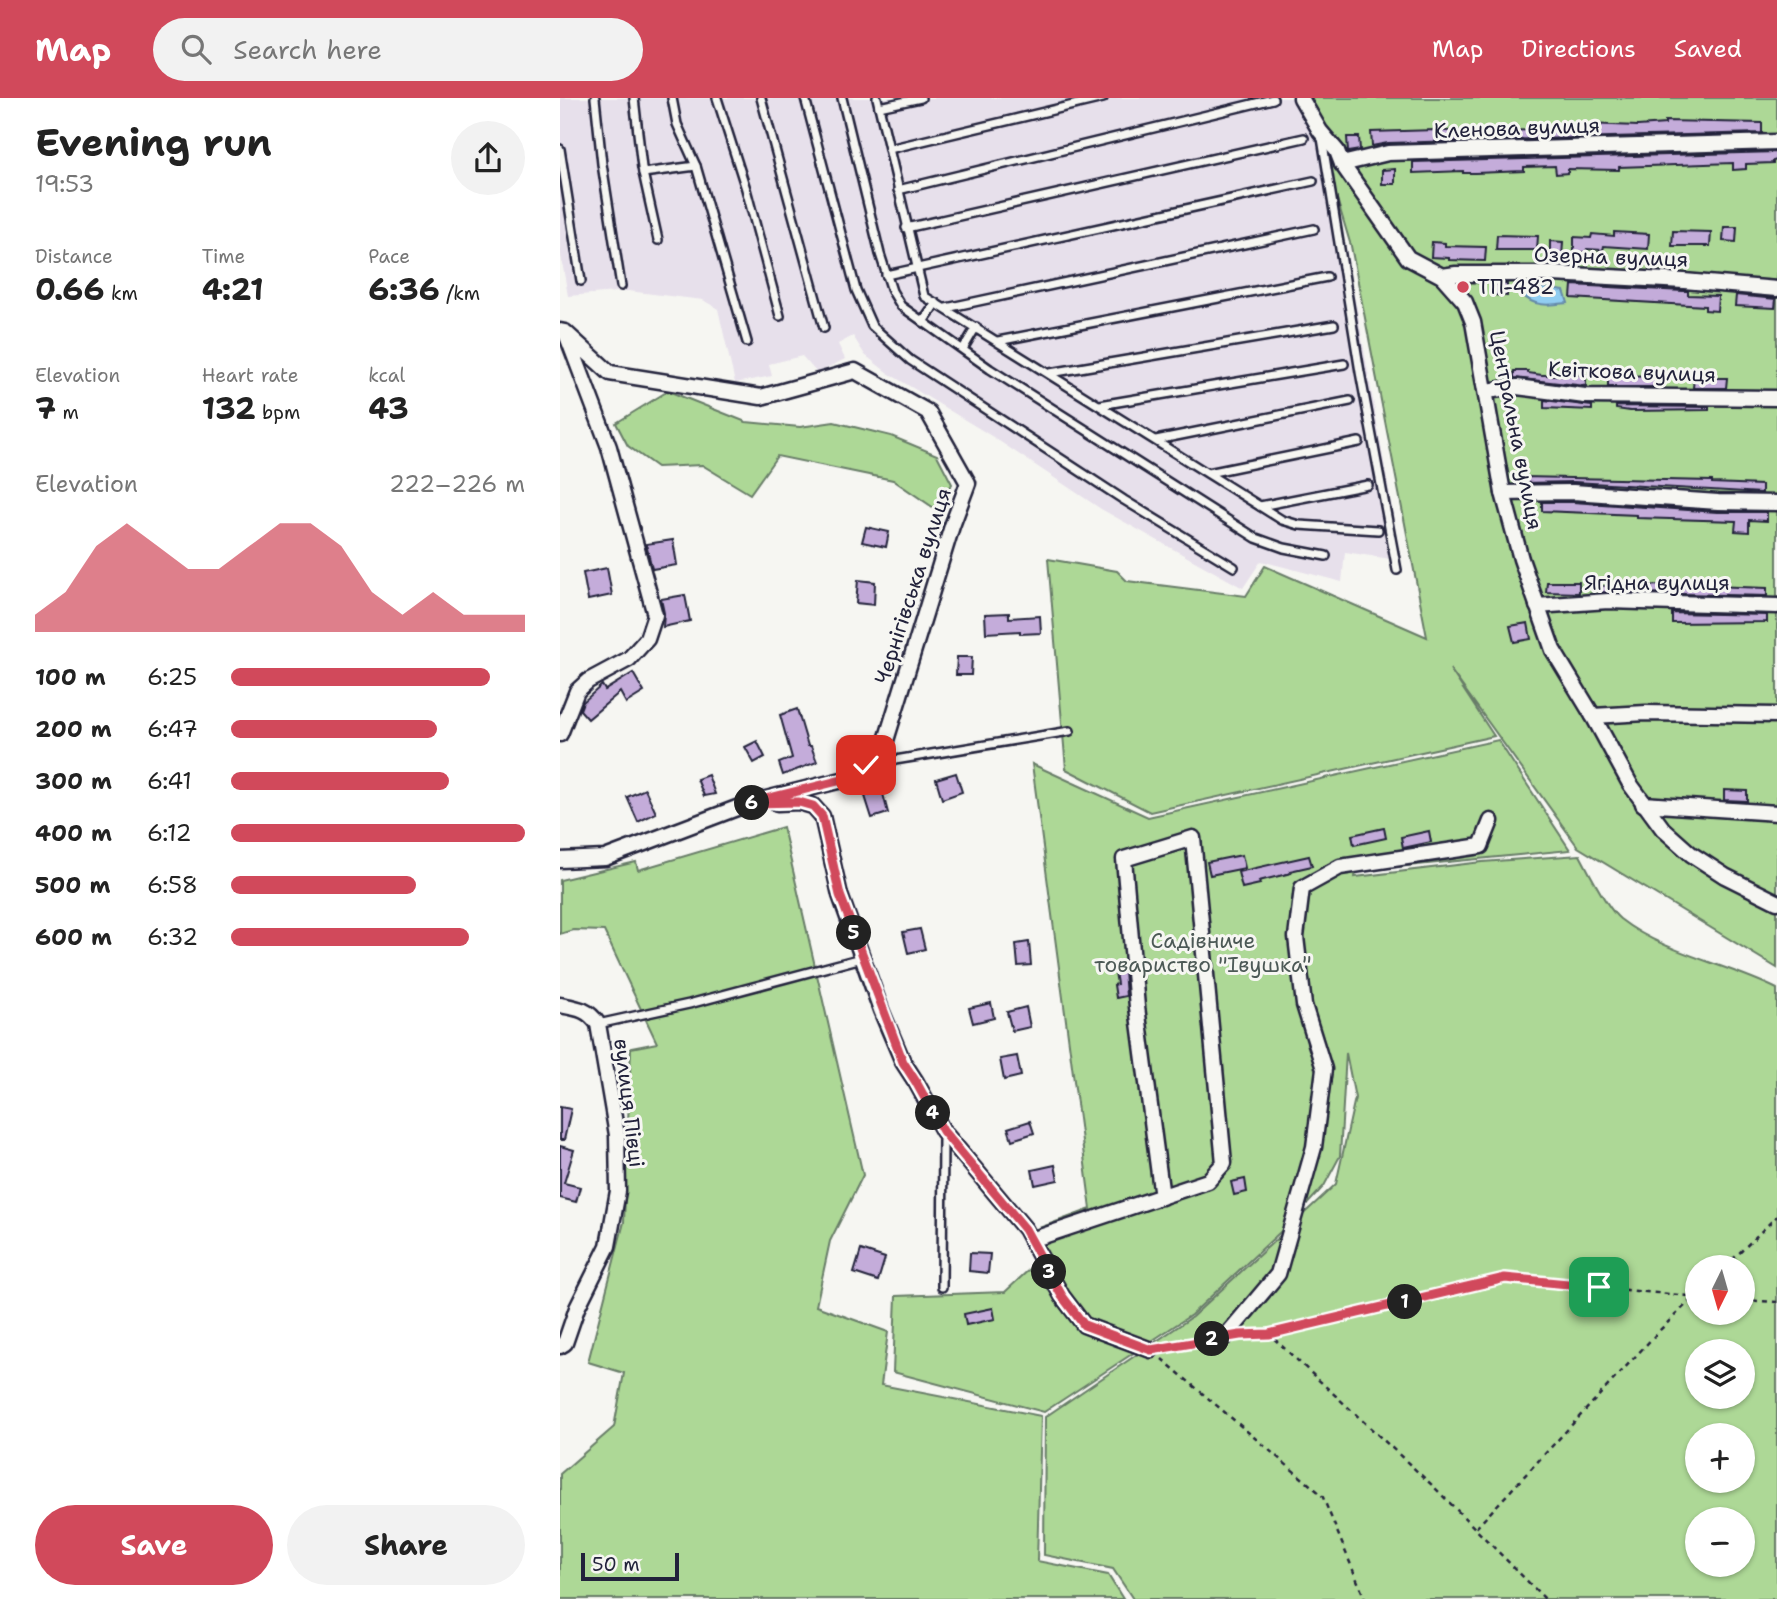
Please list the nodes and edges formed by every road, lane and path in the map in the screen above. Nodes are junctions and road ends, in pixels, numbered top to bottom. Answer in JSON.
{"nodes":[{"id":1,"x":595,"y":98,"type":"edge"},
{"id":2,"x":634,"y":98,"type":"edge"},
{"id":3,"x":672,"y":98,"type":"edge"},
{"id":4,"x":717,"y":98,"type":"edge"},
{"id":5,"x":761,"y":98,"type":"edge"},
{"id":6,"x":805,"y":98,"type":"edge"},
{"id":7,"x":842,"y":98,"type":"edge"},
{"id":8,"x":877,"y":98,"type":"edge"},
{"id":9,"x":921,"y":98,"type":"edge"},
{"id":10,"x":1103,"y":98,"type":"edge"},
{"id":11,"x":1301,"y":98,"type":"edge"},
{"id":12,"x":1273,"y":99,"type":"edge"},
{"id":13,"x":879,"y":107,"type":"junction"},
{"id":14,"x":1320,"y":131,"type":"junction"},
{"id":15,"x":1304,"y":138,"type":"dead end"},
{"id":16,"x":1777,"y":142,"type":"edge"},
{"id":17,"x":560,"y":149,"type":"edge"},
{"id":18,"x":889,"y":149,"type":"junction"},
{"id":19,"x":1342,"y":164,"type":"junction"},
{"id":20,"x":696,"y":166,"type":"junction"},
{"id":21,"x":643,"y":173,"type":"junction"},
{"id":22,"x":1313,"y":181,"type":"dead end"},
{"id":23,"x":898,"y":190,"type":"junction"},
{"id":24,"x":906,"y":228,"type":"junction"},
{"id":25,"x":1314,"y":229,"type":"dead end"},
{"id":26,"x":658,"y":240,"type":"dead end"},
{"id":27,"x":917,"y":267,"type":"junction"},
{"id":28,"x":886,"y":275,"type":"junction"},
{"id":29,"x":1442,"y":276,"type":"junction"},
{"id":30,"x":1327,"y":277,"type":"dead end"},
{"id":31,"x":581,"y":281,"type":"dead end"},
{"id":32,"x":621,"y":286,"type":"dead end"},
{"id":33,"x":1777,"y":289,"type":"edge"},
{"id":34,"x":936,"y":303,"type":"junction"},
{"id":35,"x":945,"y":308,"type":"junction"},
{"id":36,"x":780,"y":316,"type":"dead end"},
{"id":37,"x":923,"y":322,"type":"junction"},
{"id":38,"x":1334,"y":325,"type":"dead end"},
{"id":39,"x":976,"y":327,"type":"junction"},
{"id":40,"x":824,"y":328,"type":"dead end"},
{"id":41,"x":562,"y":331,"type":"edge"},
{"id":42,"x":998,"y":341,"type":"junction"},
{"id":43,"x":747,"y":342,"type":"dead end"},
{"id":44,"x":963,"y":349,"type":"junction"},
{"id":45,"x":1344,"y":365,"type":"dead end"},
{"id":46,"x":1049,"y":373,"type":"junction"},
{"id":47,"x":1486,"y":391,"type":"junction"},
{"id":48,"x":1777,"y":398,"type":"edge"},
{"id":49,"x":1350,"y":401,"type":"dead end"},
{"id":50,"x":1099,"y":405,"type":"junction"},
{"id":51,"x":1155,"y":440,"type":"junction"},
{"id":52,"x":1359,"y":442,"type":"dead end"},
{"id":53,"x":1208,"y":473,"type":"junction"},
{"id":54,"x":1368,"y":485,"type":"dead end"},
{"id":55,"x":1503,"y":493,"type":"junction"},
{"id":56,"x":1777,"y":503,"type":"edge"},
{"id":57,"x":1259,"y":506,"type":"junction"},
{"id":58,"x":1378,"y":530,"type":"dead end"},
{"id":59,"x":1326,"y":556,"type":"dead end"},
{"id":60,"x":1234,"y":567,"type":"dead end"},
{"id":61,"x":1397,"y":570,"type":"dead end"},
{"id":62,"x":1537,"y":606,"type":"junction"},
{"id":63,"x":1777,"y":606,"type":"edge"},
{"id":64,"x":1777,"y":715,"type":"edge"},
{"id":65,"x":1593,"y":716,"type":"junction"},
{"id":66,"x":1070,"y":732,"type":"dead end"},
{"id":67,"x":560,"y":734,"type":"edge"},
{"id":68,"x":866,"y":765,"type":"junction"},
{"id":69,"x":750,"y":803,"type":"junction"},
{"id":70,"x":1643,"y":804,"type":"junction"},
{"id":71,"x":1777,"y":813,"type":"edge"},
{"id":72,"x":1491,"y":821,"type":"dead end"},
{"id":73,"x":560,"y":860,"type":"edge"},
{"id":74,"x":1777,"y":902,"type":"edge"},
{"id":75,"x":863,"y":958,"type":"junction"},
{"id":76,"x":560,"y":1005,"type":"edge"},
{"id":77,"x":598,"y":1024,"type":"junction"},
{"id":78,"x":943,"y":1131,"type":"junction"},
{"id":79,"x":1163,"y":1197,"type":"junction"},
{"id":80,"x":1777,"y":1216,"type":"edge"},
{"id":81,"x":1031,"y":1240,"type":"junction"},
{"id":82,"x":1737,"y":1255,"type":"edge"},
{"id":83,"x":942,"y":1287,"type":"dead end"},
{"id":84,"x":1685,"y":1295,"type":"edge"},
{"id":85,"x":1755,"y":1300,"type":"edge"},
{"id":86,"x":1777,"y":1301,"type":"edge"},
{"id":87,"x":1685,"y":1307,"type":"edge"},
{"id":88,"x":1269,"y":1334,"type":"junction"},
{"id":89,"x":1225,"y":1337,"type":"junction"},
{"id":90,"x":560,"y":1346,"type":"edge"},
{"id":91,"x":1151,"y":1350,"type":"junction"},
{"id":92,"x":1476,"y":1528,"type":"junction"},
{"id":93,"x":1365,"y":1599,"type":"edge"},
{"id":94,"x":1545,"y":1599,"type":"edge"}],
"edges":[{"from":1,"to":32,"type":"lane"},
{"from":2,"to":21,"type":"lane"},
{"from":3,"to":20,"type":"lane"},
{"from":4,"to":36,"type":"lane"},
{"from":5,"to":40,"type":"lane"},
{"from":6,"to":60,"type":"lane"},
{"from":7,"to":28,"type":"lane"},
{"from":8,"to":13,"type":"lane"},
{"from":9,"to":13,"type":"lane"},
{"from":10,"to":18,"type":"lane"},
{"from":11,"to":14,"type":"street","name":"Центральна вулиця"},
{"from":12,"to":23,"type":"lane"},
{"from":13,"to":18,"type":"lane"},
{"from":14,"to":19,"type":"street","name":"Центральна вулиця"},
{"from":14,"to":61,"type":"lane"},
{"from":15,"to":24,"type":"lane"},
{"from":16,"to":19,"type":"street","name":"Кленова вулиця"},
{"from":17,"to":31,"type":"lane"},
{"from":18,"to":23,"type":"lane"},
{"from":19,"to":29,"type":"street","name":"Центральна вулиця"},
{"from":20,"to":21,"type":"lane"},
{"from":20,"to":43,"type":"lane"},
{"from":21,"to":26,"type":"lane"},
{"from":22,"to":27,"type":"lane"},
{"from":23,"to":24,"type":"lane"},
{"from":24,"to":27,"type":"lane"},
{"from":25,"to":35,"type":"lane"},
{"from":27,"to":28,"type":"lane"},
{"from":27,"to":34,"type":"lane"},
{"from":28,"to":37,"type":"lane"},
{"from":29,"to":33,"type":"street","name":"Озерна вулиця"},
{"from":29,"to":47,"type":"street","name":"Центральна вулиця"},
{"from":30,"to":42,"type":"lane"},
{"from":34,"to":35,"type":"lane"},
{"from":34,"to":37,"type":"lane"},
{"from":35,"to":39,"type":"lane"},
{"from":37,"to":44,"type":"lane"},
{"from":38,"to":46,"type":"lane"},
{"from":39,"to":42,"type":"lane"},
{"from":39,"to":44,"type":"lane"},
{"from":41,"to":67,"type":"street"},
{"from":41,"to":68,"type":"street","name":"Чернігівська вулиця"},
{"from":42,"to":46,"type":"lane"},
{"from":44,"to":59,"type":"lane"},
{"from":45,"to":50,"type":"lane"},
{"from":46,"to":50,"type":"lane"},
{"from":47,"to":48,"type":"street","name":"Квіткова вулиця"},
{"from":47,"to":55,"type":"street","name":"Центральна вулиця"},
{"from":49,"to":51,"type":"lane"},
{"from":50,"to":51,"type":"lane"},
{"from":51,"to":53,"type":"lane"},
{"from":52,"to":53,"type":"lane"},
{"from":53,"to":57,"type":"lane"},
{"from":54,"to":57,"type":"lane"},
{"from":55,"to":56,"type":"street"},
{"from":55,"to":62,"type":"street","name":"Центральна вулиця"},
{"from":57,"to":58,"type":"lane"},
{"from":62,"to":63,"type":"street","name":"Ягідна вулиця"},
{"from":62,"to":65,"type":"street","name":"Центральна вулиця"},
{"from":64,"to":65,"type":"street"},
{"from":65,"to":70,"type":"street","name":"Центральна вулиця"},
{"from":66,"to":68,"type":"lane"},
{"from":68,"to":69,"type":"street","name":"Чернігівська вулиця"},
{"from":69,"to":73,"type":"street","name":"Чернігівська вулиця"},
{"from":69,"to":75,"type":"street"},
{"from":70,"to":71,"type":"street"},
{"from":70,"to":74,"type":"street","name":"Центральна вулиця"},
{"from":72,"to":89,"type":"street"},
{"from":75,"to":77,"type":"lane"},
{"from":75,"to":78,"type":"street"},
{"from":76,"to":77,"type":"street","name":"вулиця Півці"},
{"from":77,"to":90,"type":"street","name":"вулиця Півці"},
{"from":78,"to":81,"type":"street"},
{"from":78,"to":83,"type":"lane"},
{"from":79,"to":79,"type":"street"},
{"from":79,"to":81,"type":"street"},
{"from":80,"to":82,"type":"path"},
{"from":81,"to":91,"type":"street"},
{"from":84,"to":88,"type":"path"},
{"from":85,"to":86,"type":"path"},
{"from":87,"to":92,"type":"path"},
{"from":88,"to":89,"type":"path"},
{"from":88,"to":92,"type":"path"},
{"from":89,"to":91,"type":"path"},
{"from":91,"to":93,"type":"path"},
{"from":92,"to":94,"type":"path"}]}
